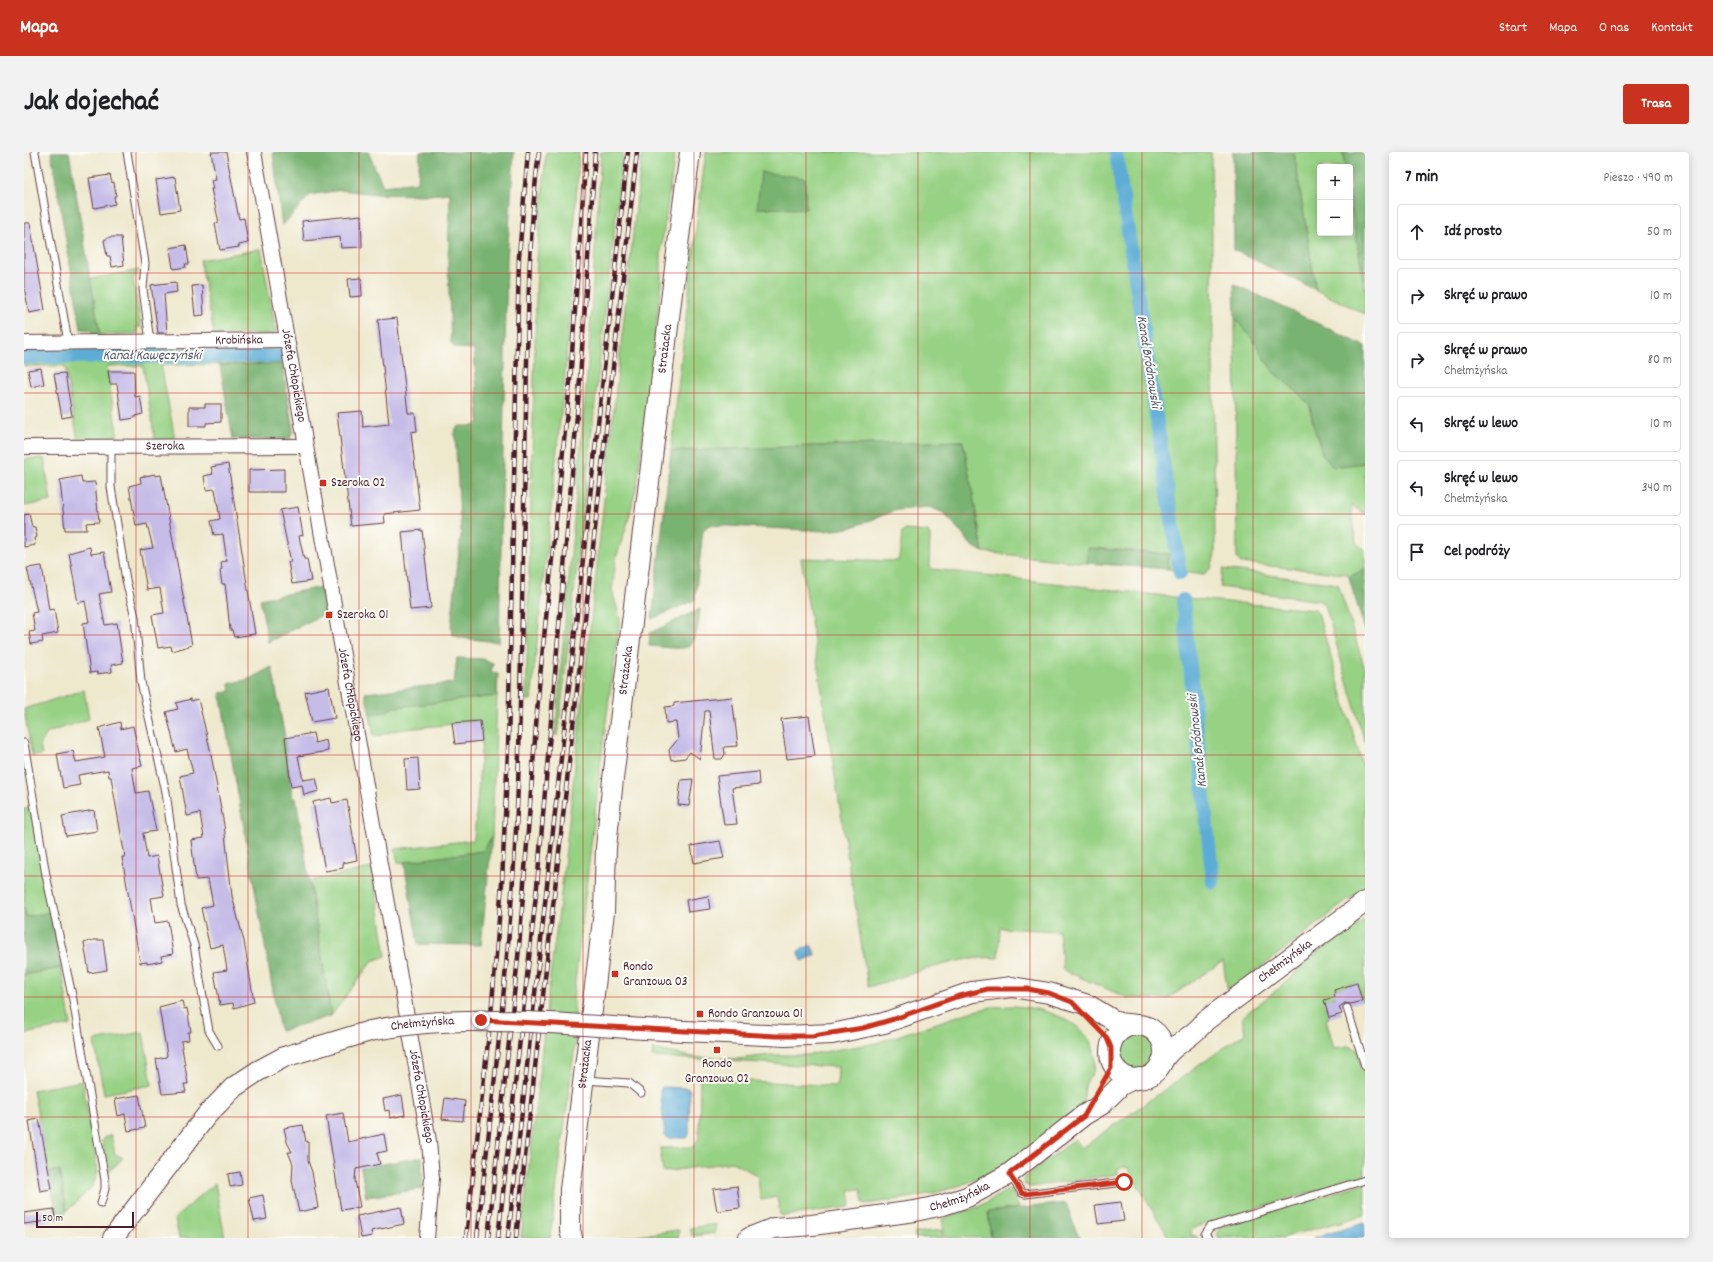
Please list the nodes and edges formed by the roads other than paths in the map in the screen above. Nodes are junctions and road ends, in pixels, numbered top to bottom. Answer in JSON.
{"nodes":[{"id":1,"x":35,"y":152,"type":"edge"},
{"id":2,"x":127,"y":152,"type":"edge"},
{"id":3,"x":254,"y":152,"type":"edge"},
{"id":4,"x":690,"y":152,"type":"edge"},
{"id":5,"x":286,"y":340,"type":"junction"},
{"id":6,"x":68,"y":342,"type":"junction"},
{"id":7,"x":150,"y":342,"type":"junction"},
{"id":8,"x":24,"y":343,"type":"edge"},
{"id":9,"x":306,"y":446,"type":"junction"},
{"id":10,"x":24,"y":447,"type":"edge"},
{"id":11,"x":111,"y":447,"type":"junction"},
{"id":12,"x":24,"y":743,"type":"edge"},
{"id":13,"x":1364,"y":903,"type":"edge"},
{"id":14,"x":1072,"y":1002,"type":"junction"},
{"id":15,"x":1348,"y":1008,"type":"dead end"},
{"id":16,"x":1205,"y":1022,"type":"junction"},
{"id":17,"x":1143,"y":1026,"type":"junction"},
{"id":18,"x":218,"y":1046,"type":"dead end"},
{"id":19,"x":1111,"y":1054,"type":"junction"},
{"id":20,"x":1161,"y":1064,"type":"junction"},
{"id":21,"x":1365,"y":1066,"type":"edge"},
{"id":22,"x":1139,"y":1078,"type":"junction"},
{"id":23,"x":584,"y":1080,"type":"junction"},
{"id":24,"x":641,"y":1092,"type":"dead end"},
{"id":25,"x":1084,"y":1116,"type":"junction"},
{"id":26,"x":1009,"y":1174,"type":"junction"},
{"id":27,"x":1365,"y":1180,"type":"edge"},
{"id":28,"x":1124,"y":1182,"type":"dead end"},
{"id":29,"x":570,"y":1190,"type":"junction"},
{"id":30,"x":101,"y":1203,"type":"dead end"},
{"id":31,"x":812,"y":1225,"type":"junction"},
{"id":32,"x":113,"y":1238,"type":"edge"},
{"id":33,"x":427,"y":1238,"type":"edge"},
{"id":34,"x":557,"y":1238,"type":"edge"},
{"id":35,"x":572,"y":1238,"type":"edge"},
{"id":36,"x":749,"y":1238,"type":"edge"},
{"id":37,"x":784,"y":1238,"type":"edge"},
{"id":38,"x":1208,"y":1238,"type":"edge"}],
"edges":[{"from":1,"to":6,"type":"lane"},
{"from":2,"to":7,"type":"lane"},
{"from":3,"to":5,"type":"street","name":"Józefa Chłopickiego"},
{"from":4,"to":23,"type":"street","name":"Strażacka"},
{"from":5,"to":7,"type":"street","name":"Krobińska"},
{"from":5,"to":9,"type":"street","name":"Józefa Chłopickiego"},
{"from":6,"to":7,"type":"street","name":"Krobińska"},
{"from":6,"to":8,"type":"street","name":"Krobińska"},
{"from":9,"to":11,"type":"street","name":"Szeroka"},
{"from":9,"to":33,"type":"street","name":"Józefa Chłopickiego"},
{"from":10,"to":11,"type":"street","name":"Szeroka"},
{"from":11,"to":18,"type":"lane"},
{"from":12,"to":30,"type":"lane"},
{"from":13,"to":16,"type":"street","name":"Chełmżyńska"},
{"from":14,"to":17,"type":"street","name":"Chełmżyńska"},
{"from":14,"to":19,"type":"street","name":"Chełmżyńska"},
{"from":14,"to":32,"type":"street","name":"Chełmżyńska","bridge":true},
{"from":15,"to":21,"type":"lane"},
{"from":16,"to":17,"type":"street","name":"Chełmżyńska"},
{"from":16,"to":20,"type":"street","name":"Chełmżyńska"},
{"from":17,"to":19,"type":"street"},
{"from":17,"to":20,"type":"street"},
{"from":19,"to":22,"type":"street"},
{"from":19,"to":25,"type":"street","name":"Chełmżyńska"},
{"from":20,"to":22,"type":"street"},
{"from":22,"to":25,"type":"street","name":"Chełmżyńska"},
{"from":23,"to":24,"type":"lane"},
{"from":23,"to":29,"type":"street","name":"Strażacka"},
{"from":25,"to":26,"type":"street","name":"Chełmżyńska"},
{"from":26,"to":28,"type":"lane"},
{"from":26,"to":31,"type":"street","name":"Chełmżyńska"},
{"from":27,"to":38,"type":"lane"},
{"from":29,"to":34,"type":"street","name":"Strażacka"},
{"from":29,"to":35,"type":"street","name":"Strażacka"},
{"from":31,"to":36,"type":"street","name":"Chełmżyńska"},
{"from":31,"to":37,"type":"street","name":"Chełmżyńska"}]}
